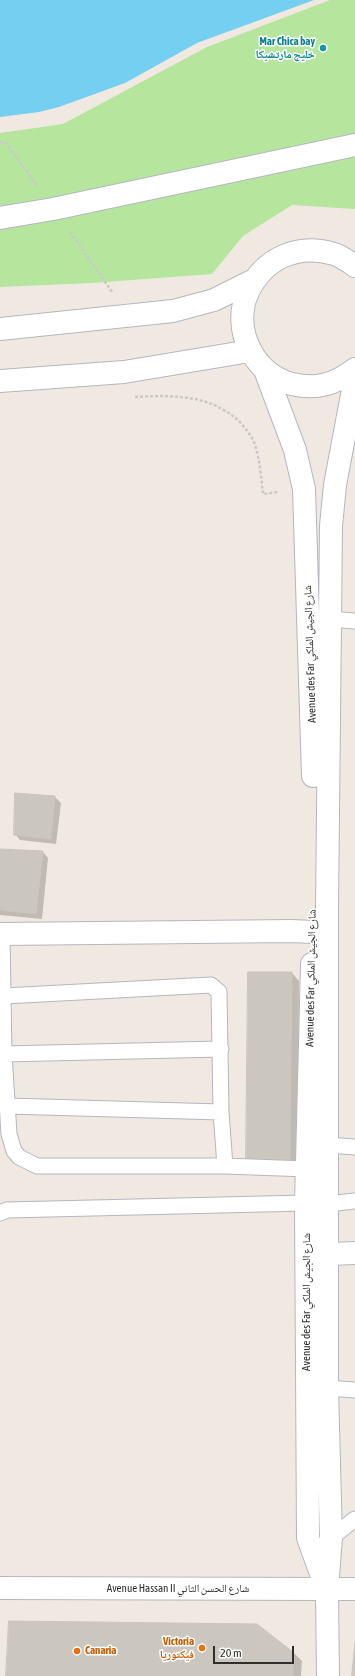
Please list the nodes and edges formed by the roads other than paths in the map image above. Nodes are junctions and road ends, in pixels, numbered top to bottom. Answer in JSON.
{"nodes":[{"id":1,"x":355,"y":145,"type":"edge"},
{"id":2,"x":0,"y":218,"type":"edge"},
{"id":3,"x":355,"y":266,"type":"edge"},
{"id":4,"x":254,"y":280,"type":"junction"},
{"id":5,"x":0,"y":329,"type":"edge"},
{"id":6,"x":250,"y":352,"type":"junction"},
{"id":7,"x":355,"y":369,"type":"edge"},
{"id":8,"x":265,"y":370,"type":"junction"},
{"id":9,"x":355,"y":379,"type":"edge"},
{"id":10,"x":0,"y":381,"type":"edge"},
{"id":11,"x":330,"y":619,"type":"junction"},
{"id":12,"x":355,"y":621,"type":"edge"},
{"id":13,"x":313,"y":932,"type":"junction"},
{"id":14,"x":1,"y":934,"type":"edge"},
{"id":15,"x":4,"y":996,"type":"junction"},
{"id":16,"x":220,"y":1049,"type":"junction"},
{"id":17,"x":4,"y":1054,"type":"junction"},
{"id":18,"x":7,"y":1106,"type":"junction"},
{"id":19,"x":221,"y":1112,"type":"junction"},
{"id":20,"x":327,"y":1145,"type":"junction"},
{"id":21,"x":355,"y":1147,"type":"edge"},
{"id":22,"x":225,"y":1166,"type":"junction"},
{"id":23,"x":307,"y":1169,"type":"junction"},
{"id":24,"x":355,"y":1201,"type":"edge"},
{"id":25,"x":316,"y":1203,"type":"junction"},
{"id":26,"x":0,"y":1213,"type":"edge"},
{"id":27,"x":355,"y":1253,"type":"edge"},
{"id":28,"x":317,"y":1255,"type":"junction"},
{"id":29,"x":327,"y":1388,"type":"junction"},
{"id":30,"x":355,"y":1390,"type":"edge"},
{"id":31,"x":355,"y":1519,"type":"edge"},
{"id":32,"x":331,"y":1538,"type":"junction"},
{"id":33,"x":0,"y":1588,"type":"edge"},
{"id":34,"x":327,"y":1589,"type":"junction"},
{"id":35,"x":355,"y":1589,"type":"edge"},
{"id":36,"x":328,"y":1676,"type":"edge"}],
"edges":[{"from":1,"to":2,"type":"main road"},
{"from":3,"to":4,"type":"main road"},
{"from":4,"to":5,"type":"main road"},
{"from":4,"to":6,"type":"main road"},
{"from":6,"to":8,"type":"main road"},
{"from":6,"to":10,"type":"main road"},
{"from":7,"to":8,"type":"main road"},
{"from":8,"to":13,"type":"main road","name":"Avenue des Far شارع الجيش الملكي"},
{"from":9,"to":11,"type":"main road","name":"Avenue des Far شارع الجيش الملكي"},
{"from":11,"to":12,"type":"lane"},
{"from":11,"to":20,"type":"main road","name":"Avenue des Far شارع الجيش الملكي"},
{"from":13,"to":14,"type":"main road"},
{"from":13,"to":23,"type":"main road","name":"Avenue des Far شارع الجيش الملكي"},
{"from":14,"to":15,"type":"lane"},
{"from":15,"to":16,"type":"lane"},
{"from":15,"to":17,"type":"lane"},
{"from":16,"to":17,"type":"lane"},
{"from":16,"to":19,"type":"lane"},
{"from":17,"to":18,"type":"lane"},
{"from":18,"to":19,"type":"lane"},
{"from":18,"to":22,"type":"lane"},
{"from":19,"to":22,"type":"lane"},
{"from":20,"to":21,"type":"lane"},
{"from":20,"to":25,"type":"main road","name":"Avenue des Far شارع الجيش الملكي"},
{"from":22,"to":23,"type":"lane"},
{"from":23,"to":25,"type":"main road","name":"Avenue des Far شارع الجيش الملكي"},
{"from":24,"to":25,"type":"lane"},
{"from":25,"to":26,"type":"lane"},
{"from":25,"to":28,"type":"main road","name":"Avenue des Far شارع الجيش الملكي"},
{"from":27,"to":28,"type":"main road"},
{"from":28,"to":29,"type":"main road","name":"Avenue des Far شارع الجيش الملكي"},
{"from":28,"to":34,"type":"main road","name":"Avenue des Far شارع الجيش الملكي"},
{"from":29,"to":30,"type":"lane"},
{"from":29,"to":32,"type":"main road","name":"Avenue des Far شارع الجيش الملكي"},
{"from":31,"to":32,"type":"lane"},
{"from":32,"to":34,"type":"main road","name":"Avenue des Far شارع الجيش الملكي"},
{"from":33,"to":34,"type":"main road","name":"Avenue Hassan II شارع الحسن الثاني"},
{"from":34,"to":35,"type":"main road","name":"Avenue Hassan II شارع الحسن الثاني"},
{"from":34,"to":36,"type":"main road","name":"Avenue des Far شارع الجيش الملكي"}]}
